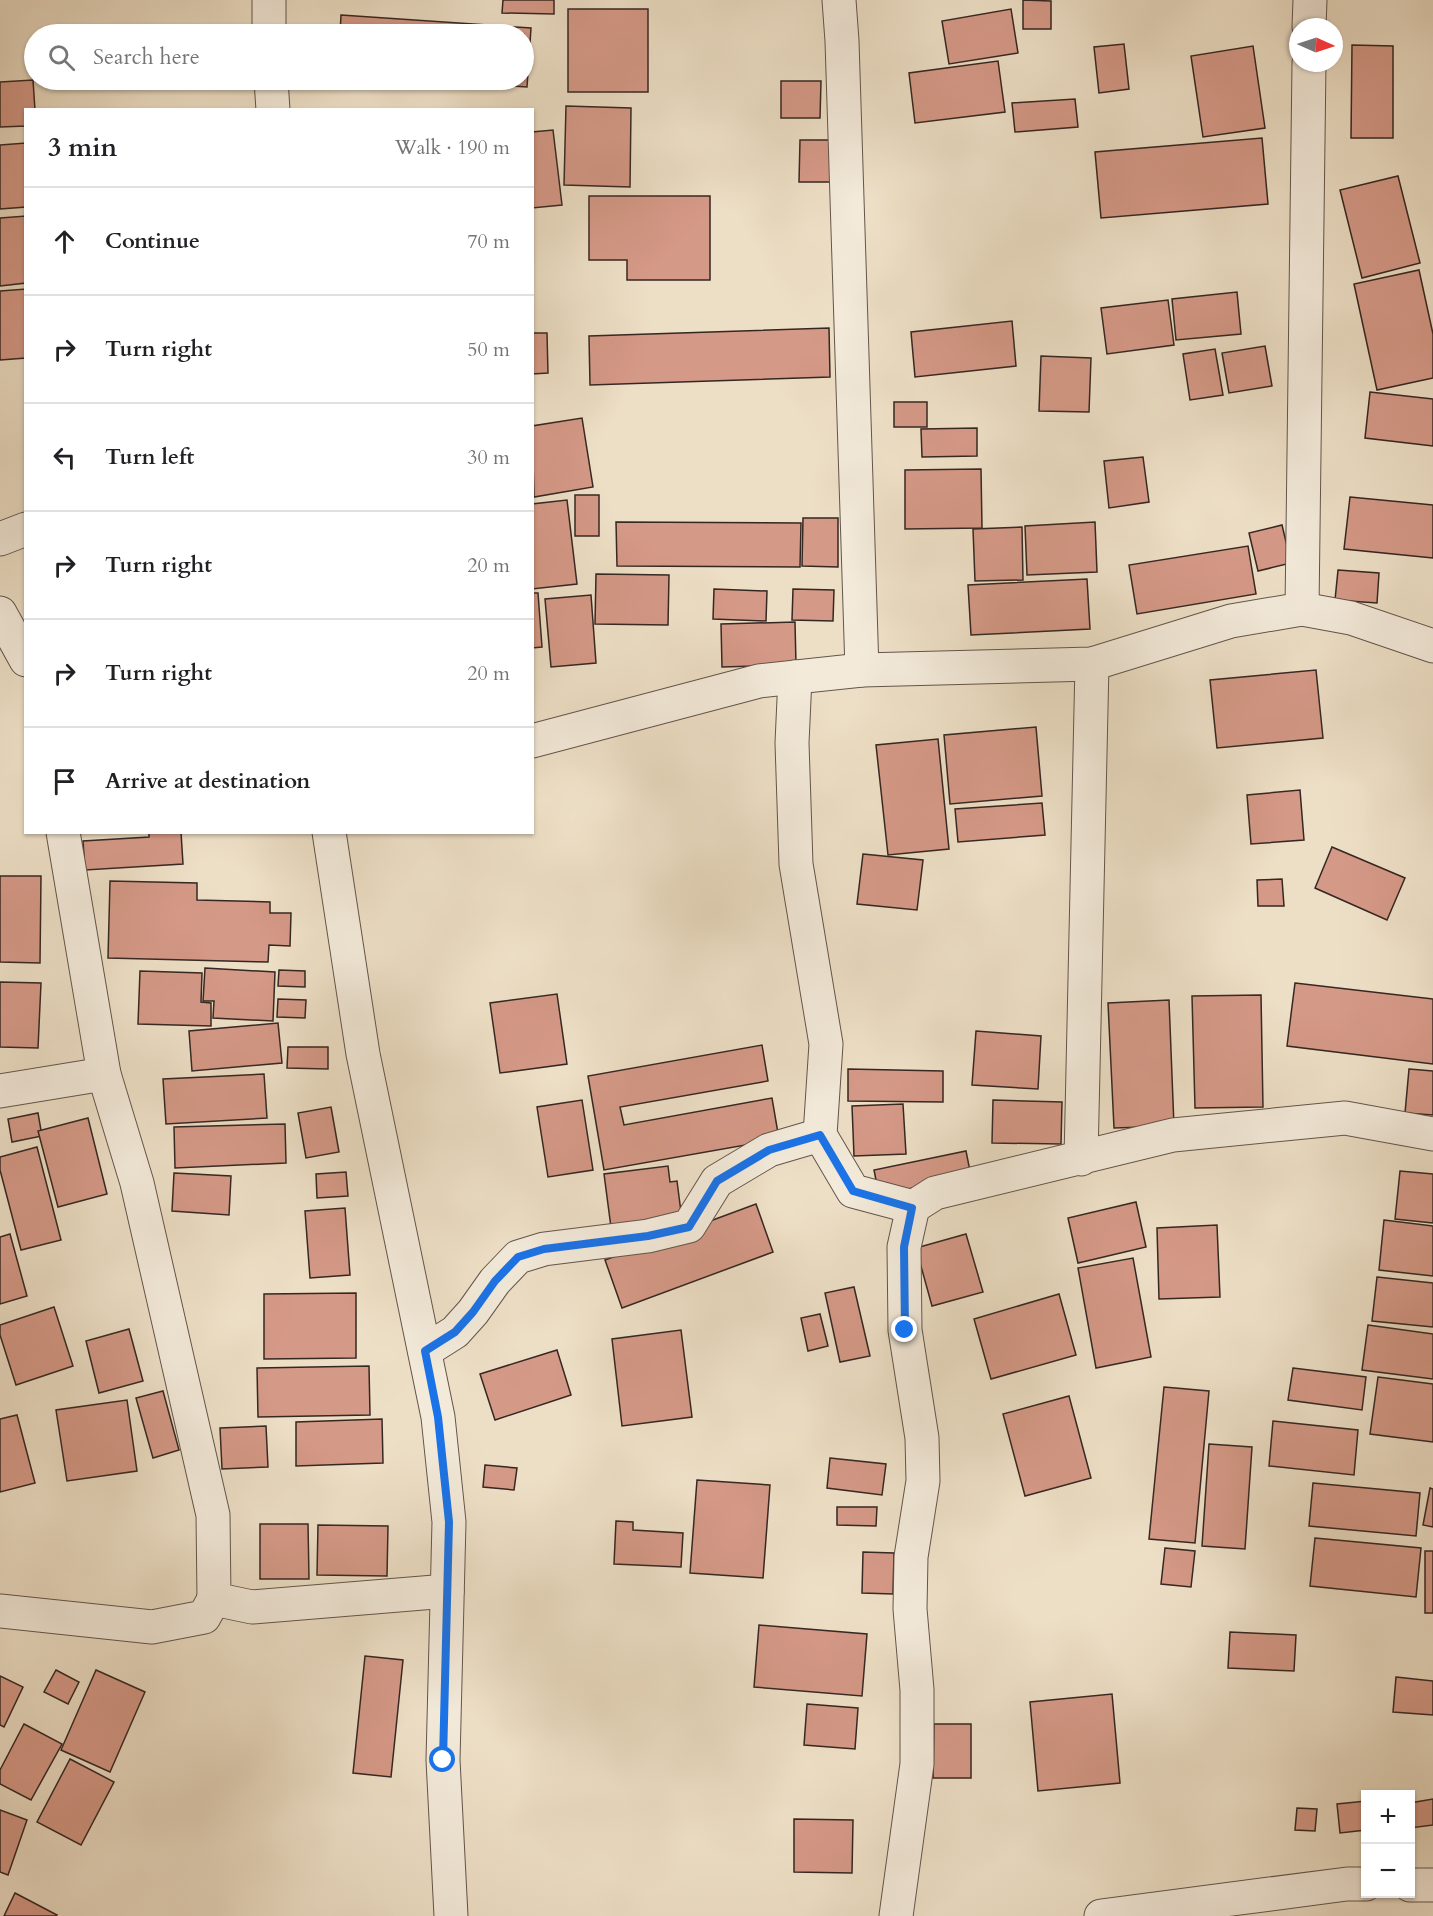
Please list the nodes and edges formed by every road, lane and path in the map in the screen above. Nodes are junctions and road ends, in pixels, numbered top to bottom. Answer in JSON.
{"nodes":[{"id":1,"x":269,"y":0,"type":"edge"},
{"id":2,"x":839,"y":0,"type":"edge"},
{"id":3,"x":1310,"y":0,"type":"edge"},
{"id":4,"x":1309,"y":18,"type":"edge"},
{"id":5,"x":269,"y":24,"type":"edge"},
{"id":6,"x":1309,"y":72,"type":"edge"},
{"id":7,"x":272,"y":90,"type":"edge"},
{"id":8,"x":273,"y":108,"type":"edge"},
{"id":9,"x":24,"y":530,"type":"edge"},
{"id":10,"x":0,"y":539,"type":"edge"},
{"id":11,"x":1302,"y":609,"type":"junction"},
{"id":12,"x":0,"y":613,"type":"edge"},
{"id":13,"x":1433,"y":646,"type":"edge"},
{"id":14,"x":24,"y":656,"type":"edge"},
{"id":15,"x":1092,"y":664,"type":"junction"},
{"id":16,"x":862,"y":670,"type":"junction"},
{"id":17,"x":795,"y":677,"type":"junction"},
{"id":18,"x":534,"y":740,"type":"edge"},
{"id":19,"x":63,"y":834,"type":"edge"},
{"id":20,"x":330,"y":834,"type":"edge"},
{"id":21,"x":104,"y":1074,"type":"junction"},
{"id":22,"x":0,"y":1091,"type":"edge"},
{"id":23,"x":1433,"y":1134,"type":"edge"},
{"id":24,"x":820,"y":1135,"type":"junction"},
{"id":25,"x":1081,"y":1159,"type":"junction"},
{"id":26,"x":912,"y":1208,"type":"junction"},
{"id":27,"x":425,"y":1351,"type":"junction"},
{"id":28,"x":447,"y":1591,"type":"junction"},
{"id":29,"x":214,"y":1599,"type":"junction"},
{"id":30,"x":0,"y":1611,"type":"edge"},
{"id":31,"x":1361,"y":1884,"type":"edge"},
{"id":32,"x":1415,"y":1884,"type":"edge"},
{"id":33,"x":1433,"y":1885,"type":"edge"},
{"id":34,"x":452,"y":1916,"type":"edge"},
{"id":35,"x":896,"y":1916,"type":"edge"},
{"id":36,"x":1101,"y":1916,"type":"edge"}],
"edges":[{"from":1,"to":5,"type":"street"},
{"from":2,"to":16,"type":"street"},
{"from":3,"to":4,"type":"street"},
{"from":6,"to":11,"type":"street"},
{"from":7,"to":8,"type":"street"},
{"from":9,"to":10,"type":"street"},
{"from":11,"to":13,"type":"street"},
{"from":11,"to":15,"type":"street"},
{"from":12,"to":14,"type":"street"},
{"from":15,"to":16,"type":"street"},
{"from":15,"to":25,"type":"street"},
{"from":16,"to":17,"type":"street"},
{"from":17,"to":18,"type":"street"},
{"from":17,"to":24,"type":"street"},
{"from":19,"to":21,"type":"street"},
{"from":20,"to":27,"type":"street"},
{"from":21,"to":22,"type":"street"},
{"from":21,"to":29,"type":"street"},
{"from":23,"to":25,"type":"street"},
{"from":24,"to":26,"type":"street"},
{"from":24,"to":27,"type":"street"},
{"from":25,"to":26,"type":"street"},
{"from":26,"to":35,"type":"street"},
{"from":27,"to":28,"type":"street"},
{"from":28,"to":29,"type":"street"},
{"from":28,"to":34,"type":"street"},
{"from":29,"to":30,"type":"street"},
{"from":31,"to":36,"type":"street"},
{"from":32,"to":33,"type":"street"}]}
